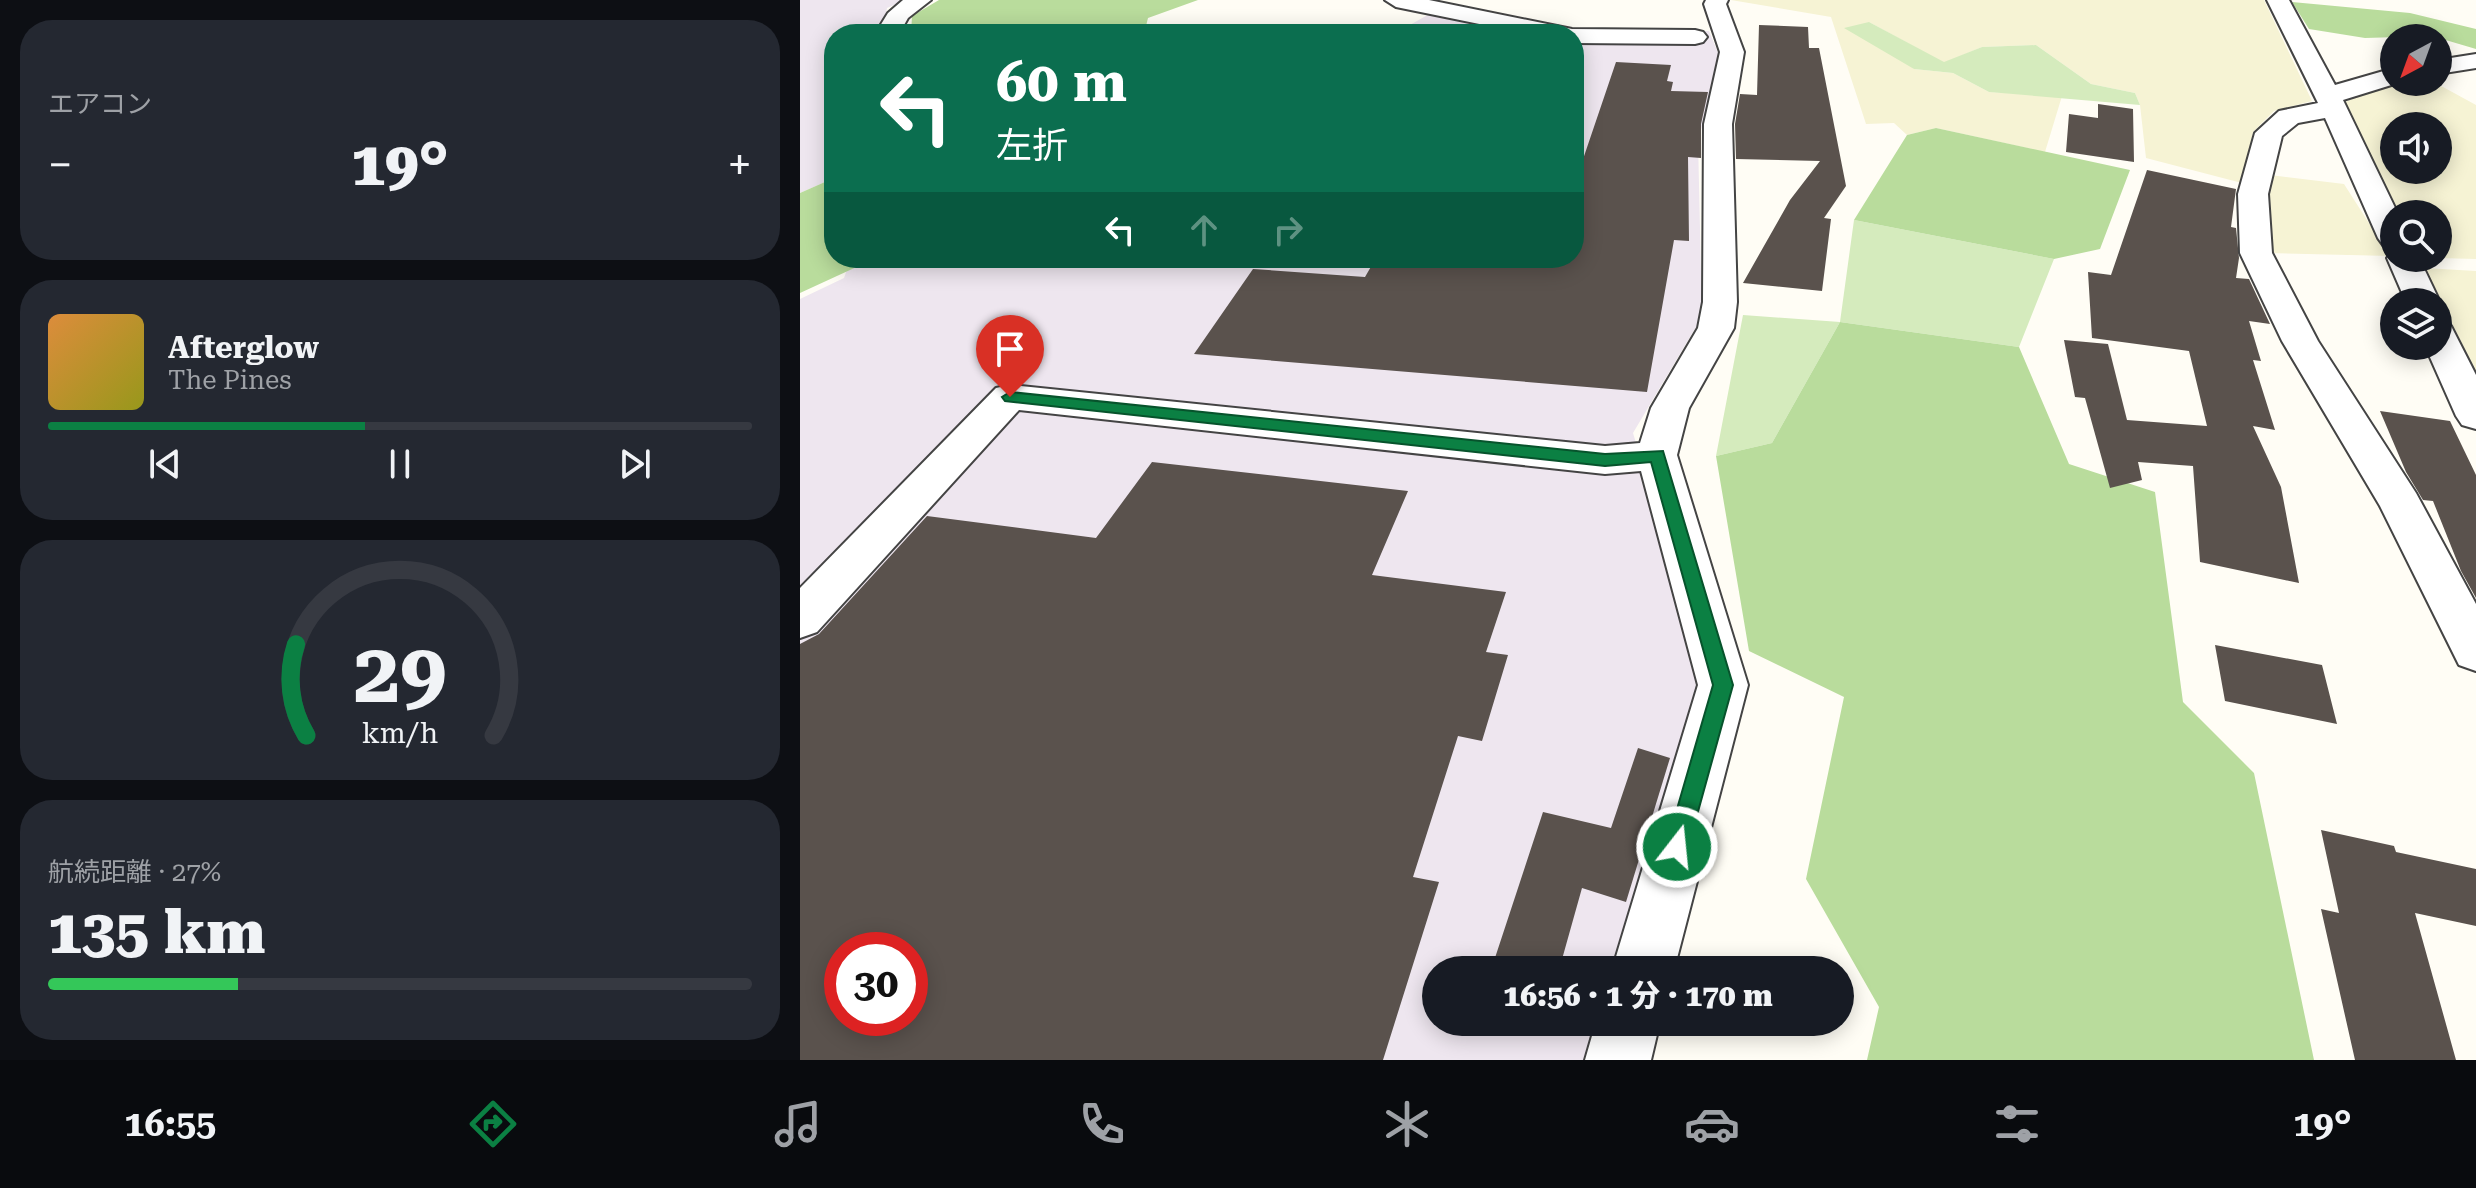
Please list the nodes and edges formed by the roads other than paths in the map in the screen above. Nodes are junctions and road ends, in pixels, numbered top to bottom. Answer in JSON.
{"nodes":[{"id":1,"x":920,"y":0,"type":"edge"},
{"id":2,"x":1396,"y":0,"type":"edge"},
{"id":3,"x":1717,"y":0,"type":"edge"},
{"id":4,"x":2278,"y":0,"type":"edge"},
{"id":5,"x":892,"y":24,"type":"edge"},
{"id":6,"x":1504,"y":24,"type":"edge"},
{"id":7,"x":1695,"y":37,"type":"dead end"},
{"id":8,"x":1584,"y":39,"type":"edge"},
{"id":9,"x":2476,"y":61,"type":"edge"},
{"id":10,"x":2452,"y":65,"type":"edge"},
{"id":11,"x":2380,"y":82,"type":"edge"},
{"id":12,"x":2331,"y":102,"type":"junction"},
{"id":13,"x":2380,"y":208,"type":"edge"},
{"id":14,"x":2450,"y":360,"type":"edge"},
{"id":15,"x":2476,"y":416,"type":"edge"},
{"id":16,"x":1657,"y":455,"type":"junction"},
{"id":17,"x":800,"y":619,"type":"edge"},
{"id":18,"x":2476,"y":651,"type":"edge"},
{"id":19,"x":1647,"y":956,"type":"edge"},
{"id":20,"x":1624,"y":1036,"type":"edge"},
{"id":21,"x":1618,"y":1060,"type":"edge"}],
"edges":[{"from":1,"to":5,"type":"street"},
{"from":2,"to":6,"type":"street"},
{"from":3,"to":16,"type":"street"},
{"from":4,"to":12,"type":"street"},
{"from":7,"to":8,"type":"street"},
{"from":9,"to":10,"type":"street"},
{"from":11,"to":12,"type":"street"},
{"from":12,"to":13,"type":"street"},
{"from":12,"to":18,"type":"street"},
{"from":14,"to":15,"type":"street"},
{"from":16,"to":17,"type":"street"},
{"from":16,"to":19,"type":"street"},
{"from":20,"to":21,"type":"street"}]}
